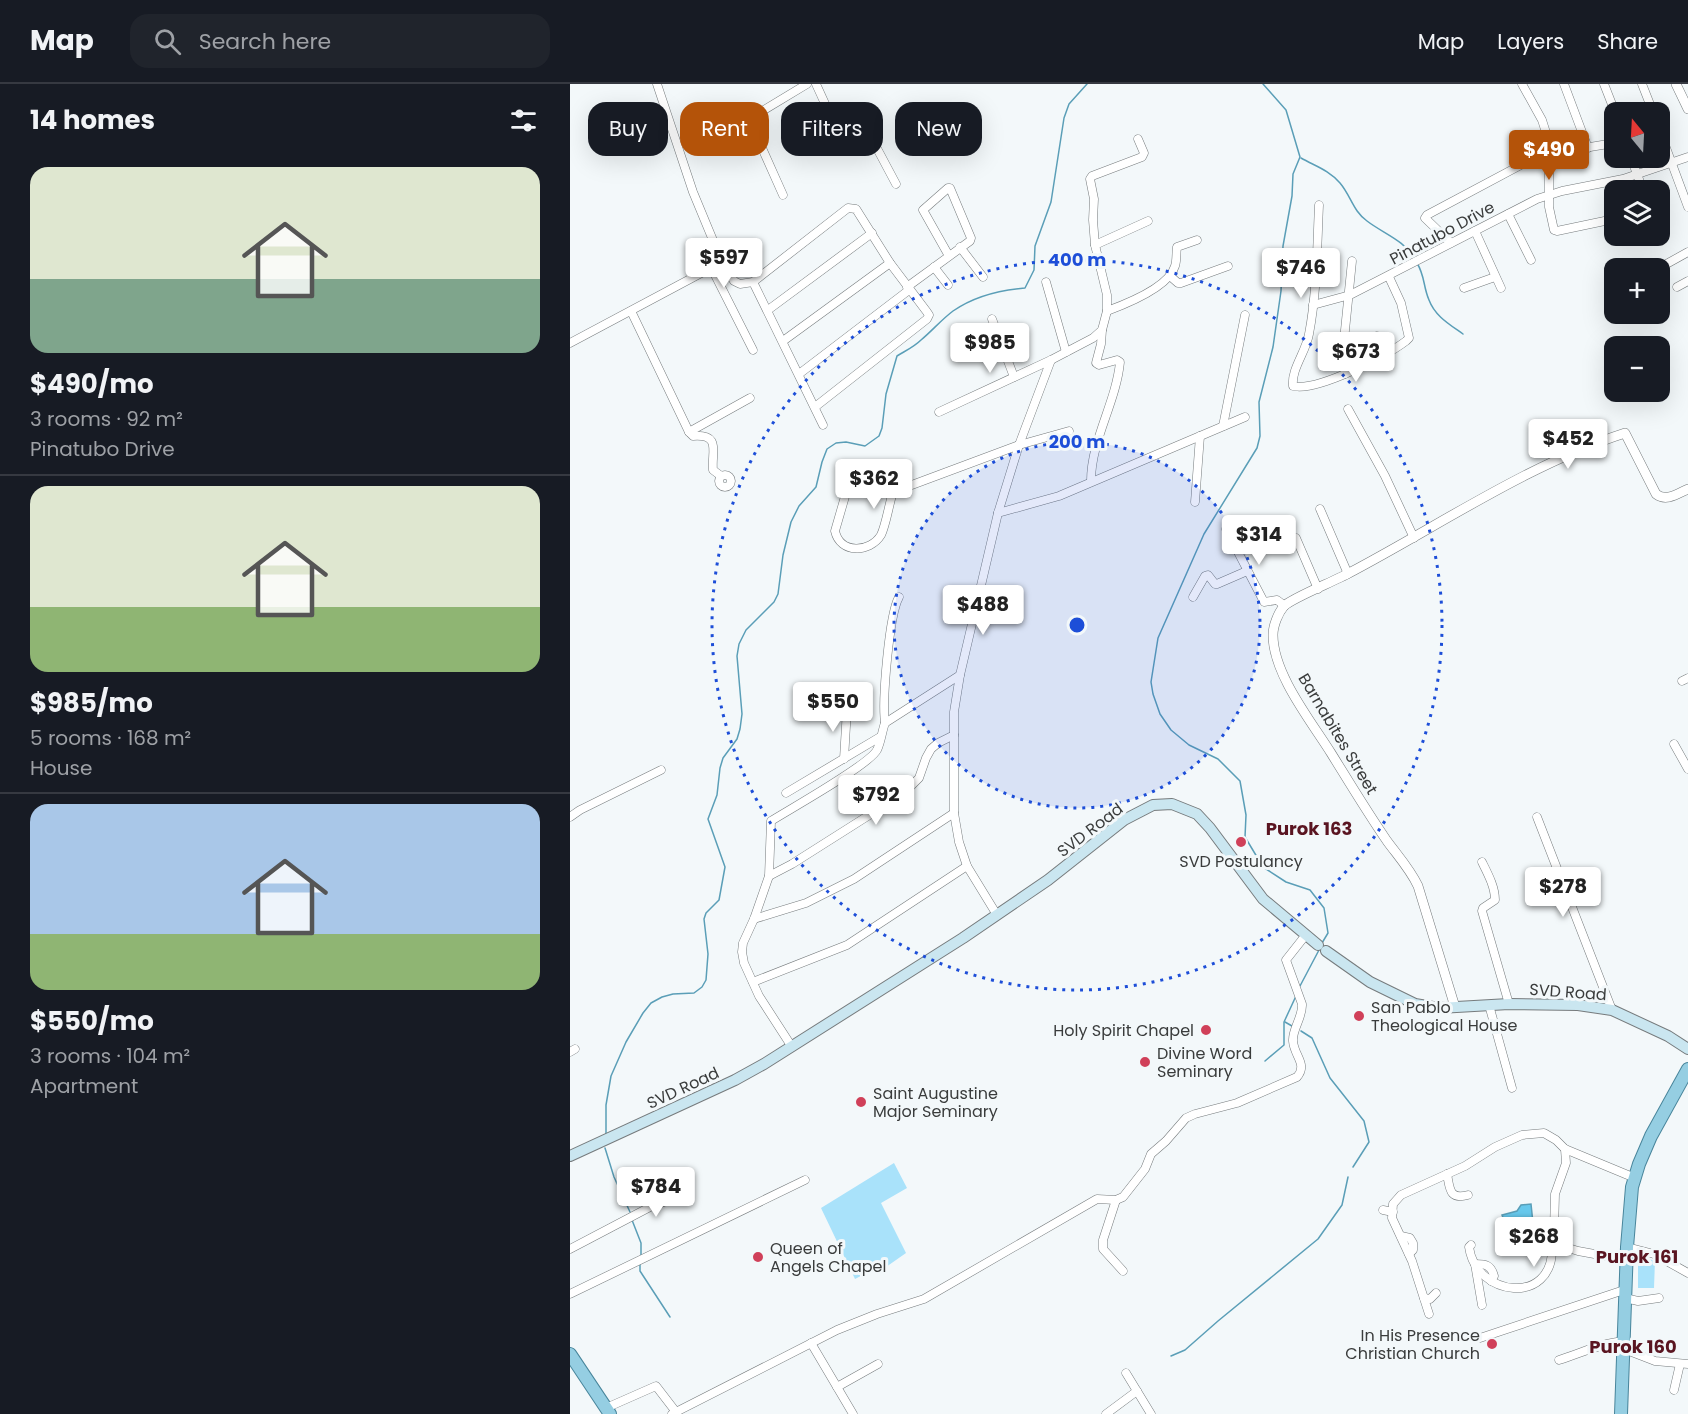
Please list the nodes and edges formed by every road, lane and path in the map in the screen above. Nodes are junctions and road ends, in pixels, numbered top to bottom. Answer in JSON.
{"nodes":[{"id":1,"x":657,"y":84,"type":"edge"},
{"id":2,"x":807,"y":84,"type":"edge"},
{"id":3,"x":816,"y":84,"type":"edge"},
{"id":4,"x":1522,"y":84,"type":"edge"},
{"id":5,"x":1564,"y":84,"type":"edge"},
{"id":6,"x":1604,"y":84,"type":"edge"},
{"id":7,"x":1642,"y":84,"type":"edge"},
{"id":8,"x":1676,"y":84,"type":"edge"},
{"id":9,"x":1611,"y":102,"type":"edge"},
{"id":10,"x":1649,"y":102,"type":"edge"},
{"id":11,"x":1688,"y":109,"type":"edge"},
{"id":12,"x":1138,"y":139,"type":"dead end"},
{"id":13,"x":1604,"y":145,"type":"edge"},
{"id":14,"x":1588,"y":148,"type":"junction"},
{"id":15,"x":1549,"y":154,"type":"junction"},
{"id":16,"x":1688,"y":157,"type":"edge"},
{"id":17,"x":1670,"y":158,"type":"edge"},
{"id":18,"x":1672,"y":163,"type":"junction"},
{"id":19,"x":1636,"y":168,"type":"edge"},
{"id":20,"x":1638,"y":175,"type":"junction"},
{"id":21,"x":1640,"y":180,"type":"edge"},
{"id":22,"x":896,"y":184,"type":"dead end"},
{"id":23,"x":1549,"y":194,"type":"junction"},
{"id":24,"x":783,"y":195,"type":"dead end"},
{"id":25,"x":1319,"y":205,"type":"dead end"},
{"id":26,"x":1688,"y":207,"type":"edge"},
{"id":27,"x":1508,"y":214,"type":"junction"},
{"id":28,"x":1148,"y":221,"type":"dead end"},
{"id":29,"x":1604,"y":221,"type":"edge"},
{"id":30,"x":1475,"y":231,"type":"junction"},
{"id":31,"x":872,"y":233,"type":"junction"},
{"id":32,"x":1197,"y":240,"type":"dead end"},
{"id":33,"x":1451,"y":243,"type":"junction"},
{"id":34,"x":1095,"y":244,"type":"junction"},
{"id":35,"x":960,"y":248,"type":"junction"},
{"id":36,"x":1688,"y":252,"type":"edge"},
{"id":37,"x":949,"y":256,"type":"junction"},
{"id":38,"x":1531,"y":260,"type":"dead end"},
{"id":39,"x":722,"y":261,"type":"junction"},
{"id":40,"x":1352,"y":261,"type":"dead end"},
{"id":41,"x":1670,"y":262,"type":"edge"},
{"id":42,"x":890,"y":263,"type":"junction"},
{"id":43,"x":1228,"y":266,"type":"dead end"},
{"id":44,"x":711,"y":267,"type":"junction"},
{"id":45,"x":934,"y":267,"type":"junction"},
{"id":46,"x":1170,"y":276,"type":"junction"},
{"id":47,"x":1389,"y":277,"type":"junction"},
{"id":48,"x":1495,"y":277,"type":"junction"},
{"id":49,"x":983,"y":278,"type":"dead end"},
{"id":50,"x":1688,"y":281,"type":"edge"},
{"id":51,"x":753,"y":282,"type":"junction"},
{"id":52,"x":1046,"y":282,"type":"dead end"},
{"id":53,"x":948,"y":285,"type":"dead end"},
{"id":54,"x":1677,"y":287,"type":"dead end"},
{"id":55,"x":908,"y":288,"type":"junction"},
{"id":56,"x":1464,"y":288,"type":"dead end"},
{"id":57,"x":1501,"y":288,"type":"dead end"},
{"id":58,"x":1350,"y":296,"type":"junction"},
{"id":59,"x":1313,"y":305,"type":"junction"},
{"id":60,"x":768,"y":310,"type":"junction"},
{"id":61,"x":631,"y":311,"type":"junction"},
{"id":62,"x":1107,"y":311,"type":"junction"},
{"id":63,"x":1245,"y":315,"type":"dead end"},
{"id":64,"x":992,"y":319,"type":"dead end"},
{"id":65,"x":1102,"y":330,"type":"junction"},
{"id":66,"x":1377,"y":336,"type":"dead end"},
{"id":67,"x":783,"y":341,"type":"junction"},
{"id":68,"x":570,"y":343,"type":"edge"},
{"id":69,"x":753,"y":350,"type":"dead end"},
{"id":70,"x":1066,"y":352,"type":"junction"},
{"id":71,"x":1387,"y":354,"type":"junction"},
{"id":72,"x":1052,"y":360,"type":"junction"},
{"id":73,"x":799,"y":374,"type":"junction"},
{"id":74,"x":1345,"y":374,"type":"junction"},
{"id":75,"x":1014,"y":377,"type":"junction"},
{"id":76,"x":750,"y":399,"type":"dead end"},
{"id":77,"x":815,"y":407,"type":"junction"},
{"id":78,"x":1348,"y":410,"type":"dead end"},
{"id":79,"x":939,"y":412,"type":"dead end"},
{"id":80,"x":1245,"y":417,"type":"dead end"},
{"id":81,"x":823,"y":425,"type":"dead end"},
{"id":82,"x":1223,"y":426,"type":"junction"},
{"id":83,"x":1069,"y":431,"type":"dead end"},
{"id":84,"x":689,"y":432,"type":"junction"},
{"id":85,"x":1200,"y":436,"type":"junction"},
{"id":86,"x":1018,"y":445,"type":"junction"},
{"id":87,"x":853,"y":469,"type":"dead end"},
{"id":88,"x":721,"y":476,"type":"dead end"},
{"id":89,"x":1091,"y":481,"type":"junction"},
{"id":90,"x":1688,"y":489,"type":"edge"},
{"id":91,"x":1195,"y":502,"type":"dead end"},
{"id":92,"x":1320,"y":509,"type":"dead end"},
{"id":93,"x":998,"y":513,"type":"junction"},
{"id":94,"x":1226,"y":529,"type":"dead end"},
{"id":95,"x":1296,"y":538,"type":"dead end"},
{"id":96,"x":1414,"y":538,"type":"junction"},
{"id":97,"x":1247,"y":571,"type":"junction"},
{"id":98,"x":1348,"y":574,"type":"junction"},
{"id":99,"x":1318,"y":588,"type":"junction"},
{"id":100,"x":899,"y":597,"type":"dead end"},
{"id":101,"x":1193,"y":597,"type":"dead end"},
{"id":102,"x":1285,"y":606,"type":"junction"},
{"id":103,"x":960,"y":675,"type":"junction"},
{"id":104,"x":847,"y":709,"type":"dead end"},
{"id":105,"x":885,"y":723,"type":"junction"},
{"id":106,"x":954,"y":735,"type":"junction"},
{"id":107,"x":880,"y":737,"type":"junction"},
{"id":108,"x":1674,"y":744,"type":"dead end"},
{"id":109,"x":844,"y":759,"type":"junction"},
{"id":110,"x":1688,"y":769,"type":"edge"},
{"id":111,"x":661,"y":770,"type":"dead end"},
{"id":112,"x":786,"y":793,"type":"dead end"},
{"id":113,"x":954,"y":813,"type":"junction"},
{"id":114,"x":570,"y":817,"type":"edge"},
{"id":115,"x":1537,"y":817,"type":"dead end"},
{"id":116,"x":1482,"y":862,"type":"dead end"},
{"id":117,"x":968,"y":866,"type":"junction"},
{"id":118,"x":769,"y":876,"type":"junction"},
{"id":119,"x":997,"y":915,"type":"junction"},
{"id":120,"x":754,"y":919,"type":"junction"},
{"id":121,"x":1305,"y":936,"type":"junction"},
{"id":122,"x":753,"y":982,"type":"junction"},
{"id":123,"x":1509,"y":1004,"type":"junction"},
{"id":124,"x":1489,"y":1005,"type":"junction"},
{"id":125,"x":1455,"y":1007,"type":"junction"},
{"id":126,"x":1612,"y":1010,"type":"junction"},
{"id":127,"x":792,"y":1047,"type":"junction"},
{"id":128,"x":1688,"y":1048,"type":"edge"},
{"id":129,"x":1688,"y":1069,"type":"edge"},
{"id":130,"x":1512,"y":1088,"type":"dead end"},
{"id":131,"x":1565,"y":1149,"type":"junction"},
{"id":132,"x":570,"y":1156,"type":"edge"},
{"id":133,"x":1447,"y":1174,"type":"junction"},
{"id":134,"x":1635,"y":1178,"type":"junction"},
{"id":135,"x":805,"y":1180,"type":"dead end"},
{"id":136,"x":1468,"y":1196,"type":"dead end"},
{"id":137,"x":669,"y":1200,"type":"dead end"},
{"id":138,"x":1116,"y":1200,"type":"junction"},
{"id":139,"x":1383,"y":1210,"type":"dead end"},
{"id":140,"x":1393,"y":1212,"type":"junction"},
{"id":141,"x":1554,"y":1231,"type":"junction"},
{"id":142,"x":1472,"y":1245,"type":"dead end"},
{"id":143,"x":1556,"y":1246,"type":"junction"},
{"id":144,"x":570,"y":1249,"type":"edge"},
{"id":145,"x":1627,"y":1253,"type":"junction"},
{"id":146,"x":1475,"y":1264,"type":"junction"},
{"id":147,"x":1123,"y":1271,"type":"dead end"},
{"id":148,"x":1688,"y":1273,"type":"edge"},
{"id":149,"x":1436,"y":1293,"type":"dead end"},
{"id":150,"x":1626,"y":1293,"type":"junction"},
{"id":151,"x":570,"y":1294,"type":"edge"},
{"id":152,"x":1424,"y":1298,"type":"junction"},
{"id":153,"x":1659,"y":1298,"type":"dead end"},
{"id":154,"x":1482,"y":1305,"type":"dead end"},
{"id":155,"x":1430,"y":1314,"type":"dead end"},
{"id":156,"x":1480,"y":1338,"type":"dead end"},
{"id":157,"x":811,"y":1343,"type":"junction"},
{"id":158,"x":1624,"y":1345,"type":"junction"},
{"id":159,"x":570,"y":1354,"type":"edge"},
{"id":160,"x":1559,"y":1360,"type":"dead end"},
{"id":161,"x":878,"y":1364,"type":"dead end"},
{"id":162,"x":1684,"y":1364,"type":"edge"},
{"id":163,"x":1126,"y":1373,"type":"dead end"},
{"id":164,"x":837,"y":1387,"type":"junction"},
{"id":165,"x":1674,"y":1390,"type":"dead end"},
{"id":166,"x":1137,"y":1391,"type":"junction"},
{"id":167,"x":608,"y":1411,"type":"edge"},
{"id":168,"x":674,"y":1413,"type":"edge"},
{"id":169,"x":1108,"y":1413,"type":"edge"},
{"id":170,"x":853,"y":1414,"type":"edge"},
{"id":171,"x":1151,"y":1414,"type":"edge"},
{"id":172,"x":1621,"y":1414,"type":"edge"}],
"edges":[{"from":1,"to":39,"type":"street"},
{"from":2,"to":24,"type":"street"},
{"from":3,"to":22,"type":"street"},
{"from":4,"to":15,"type":"street"},
{"from":5,"to":14,"type":"street"},
{"from":6,"to":9,"type":"street"},
{"from":7,"to":10,"type":"street"},
{"from":8,"to":11,"type":"street"},
{"from":12,"to":34,"type":"street"},
{"from":13,"to":14,"type":"street"},
{"from":14,"to":15,"type":"street"},
{"from":15,"to":23,"type":"street"},
{"from":15,"to":33,"type":"street"},
{"from":16,"to":18,"type":"street","name":"Pinatubo Drive"},
{"from":17,"to":18,"type":"street"},
{"from":18,"to":20,"type":"street","name":"Pinatubo Drive"},
{"from":18,"to":26,"type":"street"},
{"from":19,"to":20,"type":"street"},
{"from":20,"to":21,"type":"street"},
{"from":20,"to":23,"type":"street","name":"Pinatubo Drive"},
{"from":23,"to":27,"type":"street","name":"Pinatubo Drive"},
{"from":23,"to":29,"type":"street"},
{"from":25,"to":59,"type":"street"},
{"from":27,"to":30,"type":"street","name":"Pinatubo Drive"},
{"from":27,"to":38,"type":"street"},
{"from":28,"to":34,"type":"street"},
{"from":30,"to":33,"type":"street","name":"Pinatubo Drive"},
{"from":30,"to":48,"type":"street"},
{"from":31,"to":42,"type":"street"},
{"from":31,"to":51,"type":"street"},
{"from":31,"to":60,"type":"street"},
{"from":32,"to":46,"type":"street"},
{"from":33,"to":47,"type":"street","name":"Pinatubo Drive"},
{"from":34,"to":62,"type":"street"},
{"from":35,"to":37,"type":"street"},
{"from":35,"to":37,"type":"street"},
{"from":35,"to":49,"type":"street"},
{"from":36,"to":41,"type":"street"},
{"from":37,"to":45,"type":"street"},
{"from":39,"to":44,"type":"street"},
{"from":39,"to":51,"type":"street"},
{"from":40,"to":58,"type":"street"},
{"from":42,"to":55,"type":"street"},
{"from":42,"to":67,"type":"street"},
{"from":43,"to":46,"type":"street"},
{"from":44,"to":61,"type":"street"},
{"from":44,"to":69,"type":"street"},
{"from":45,"to":53,"type":"street"},
{"from":45,"to":55,"type":"street"},
{"from":46,"to":62,"type":"street"},
{"from":47,"to":58,"type":"street","name":"Pinatubo Drive"},
{"from":47,"to":71,"type":"street"},
{"from":48,"to":56,"type":"street"},
{"from":48,"to":57,"type":"street"},
{"from":50,"to":54,"type":"street"},
{"from":51,"to":60,"type":"street"},
{"from":52,"to":70,"type":"street"},
{"from":55,"to":73,"type":"street"},
{"from":55,"to":77,"type":"street"},
{"from":58,"to":59,"type":"street","name":"Pinatubo Drive"},
{"from":58,"to":74,"type":"street"},
{"from":59,"to":74,"type":"street"},
{"from":60,"to":67,"type":"street"},
{"from":61,"to":68,"type":"street"},
{"from":61,"to":84,"type":"street"},
{"from":62,"to":65,"type":"street"},
{"from":63,"to":82,"type":"street"},
{"from":64,"to":75,"type":"street"},
{"from":65,"to":70,"type":"street"},
{"from":65,"to":89,"type":"street"},
{"from":66,"to":71,"type":"street"},
{"from":67,"to":73,"type":"street"},
{"from":70,"to":72,"type":"street"},
{"from":71,"to":74,"type":"street"},
{"from":72,"to":75,"type":"street"},
{"from":72,"to":86,"type":"street"},
{"from":73,"to":77,"type":"street"},
{"from":75,"to":79,"type":"street"},
{"from":76,"to":84,"type":"street"},
{"from":77,"to":81,"type":"street"},
{"from":78,"to":96,"type":"street"},
{"from":80,"to":82,"type":"street"},
{"from":82,"to":85,"type":"street"},
{"from":83,"to":86,"type":"street"},
{"from":84,"to":88,"type":"street"},
{"from":85,"to":89,"type":"street"},
{"from":85,"to":91,"type":"street"},
{"from":86,"to":87,"type":"street"},
{"from":86,"to":93,"type":"street"},
{"from":89,"to":93,"type":"street"},
{"from":90,"to":96,"type":"street"},
{"from":92,"to":98,"type":"street"},
{"from":93,"to":103,"type":"street"},
{"from":94,"to":97,"type":"street"},
{"from":95,"to":99,"type":"street"},
{"from":96,"to":98,"type":"street"},
{"from":97,"to":101,"type":"street"},
{"from":97,"to":102,"type":"street"},
{"from":98,"to":99,"type":"street"},
{"from":99,"to":102,"type":"street"},
{"from":100,"to":105,"type":"street"},
{"from":102,"to":125,"type":"street","name":"Barnabites Street"},
{"from":103,"to":105,"type":"street"},
{"from":103,"to":106,"type":"street"},
{"from":104,"to":109,"type":"street"},
{"from":105,"to":107,"type":"street"},
{"from":106,"to":113,"type":"street"},
{"from":106,"to":118,"type":"street"},
{"from":107,"to":109,"type":"street"},
{"from":107,"to":118,"type":"street"},
{"from":108,"to":110,"type":"street"},
{"from":109,"to":112,"type":"street"},
{"from":111,"to":114,"type":"street"},
{"from":113,"to":117,"type":"street"},
{"from":113,"to":120,"type":"street"},
{"from":115,"to":126,"type":"street"},
{"from":116,"to":123,"type":"street"},
{"from":117,"to":119,"type":"street"},
{"from":117,"to":122,"type":"street"},
{"from":118,"to":120,"type":"street"},
{"from":119,"to":121,"type":"main road","name":"SVD Road"},
{"from":119,"to":127,"type":"main road","name":"SVD Road"},
{"from":120,"to":122,"type":"street"},
{"from":121,"to":125,"type":"main road","name":"SVD Road"},
{"from":121,"to":138,"type":"street"},
{"from":122,"to":127,"type":"street"},
{"from":123,"to":124,"type":"main road","name":"SVD Road"},
{"from":123,"to":126,"type":"main road","name":"SVD Road"},
{"from":124,"to":125,"type":"main road","name":"SVD Road"},
{"from":124,"to":130,"type":"street"},
{"from":126,"to":128,"type":"main road","name":"SVD Road"},
{"from":127,"to":132,"type":"main road","name":"SVD Road"},
{"from":129,"to":134,"type":"main road"},
{"from":131,"to":133,"type":"street"},
{"from":131,"to":134,"type":"street"},
{"from":131,"to":141,"type":"street"},
{"from":133,"to":136,"type":"street"},
{"from":133,"to":140,"type":"street"},
{"from":134,"to":145,"type":"main road"},
{"from":135,"to":151,"type":"street"},
{"from":137,"to":144,"type":"street"},
{"from":138,"to":147,"type":"street"},
{"from":138,"to":157,"type":"street"},
{"from":139,"to":140,"type":"street"},
{"from":140,"to":152,"type":"street"},
{"from":141,"to":143,"type":"street"},
{"from":141,"to":143,"type":"street"},
{"from":142,"to":146,"type":"street"},
{"from":143,"to":145,"type":"street"},
{"from":143,"to":146,"type":"street"},
{"from":145,"to":148,"type":"street"},
{"from":145,"to":150,"type":"main road"},
{"from":146,"to":154,"type":"street"},
{"from":149,"to":152,"type":"street"},
{"from":150,"to":153,"type":"street"},
{"from":150,"to":156,"type":"street"},
{"from":150,"to":158,"type":"main road"},
{"from":152,"to":155,"type":"street"},
{"from":157,"to":164,"type":"street"},
{"from":157,"to":168,"type":"street"},
{"from":158,"to":160,"type":"street"},
{"from":158,"to":162,"type":"street"},
{"from":158,"to":172,"type":"main road"},
{"from":159,"to":167,"type":"main road"},
{"from":161,"to":164,"type":"street"},
{"from":162,"to":165,"type":"street"},
{"from":163,"to":166,"type":"street"},
{"from":164,"to":170,"type":"street"},
{"from":166,"to":169,"type":"street"},
{"from":166,"to":171,"type":"street"},
{"from":167,"to":168,"type":"street"}]}
